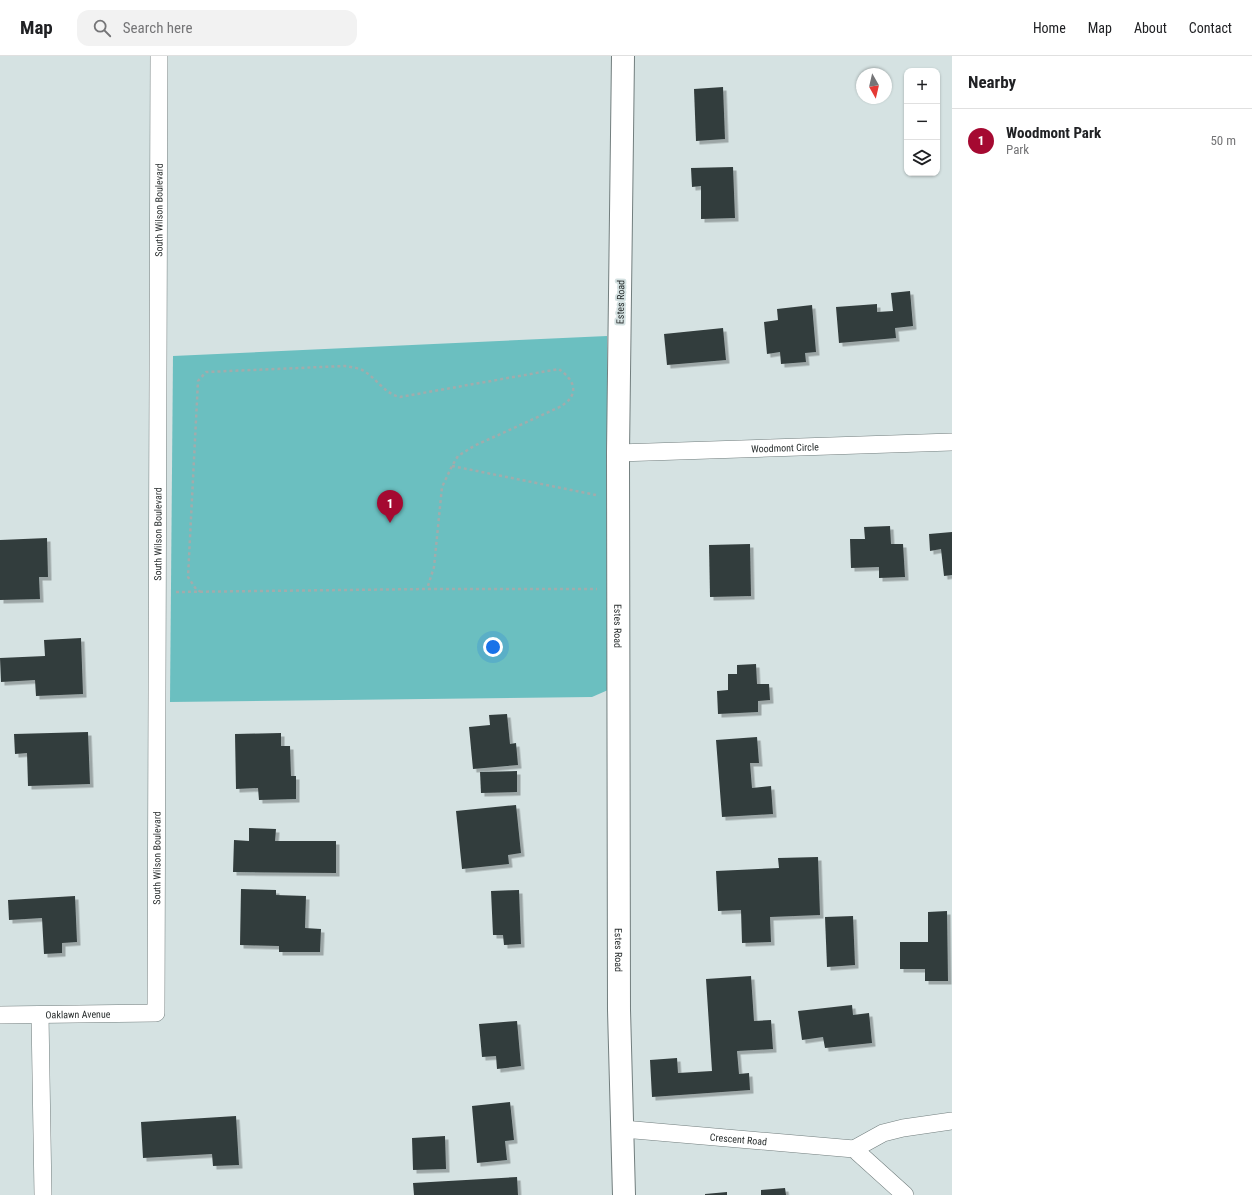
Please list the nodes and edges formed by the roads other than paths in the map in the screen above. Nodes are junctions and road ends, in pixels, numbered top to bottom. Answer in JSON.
{"nodes":[{"id":1,"x":159,"y":56,"type":"edge"},
{"id":2,"x":623,"y":56,"type":"edge"},
{"id":3,"x":952,"y":442,"type":"edge"},
{"id":4,"x":618,"y":453,"type":"junction"},
{"id":5,"x":156,"y":1013,"type":"joint"},
{"id":6,"x":0,"y":1015,"type":"edge"},
{"id":7,"x":40,"y":1015,"type":"junction"},
{"id":8,"x":952,"y":1121,"type":"edge"},
{"id":9,"x":623,"y":1129,"type":"junction"},
{"id":10,"x":854,"y":1149,"type":"junction"},
{"id":11,"x":43,"y":1195,"type":"edge"},
{"id":12,"x":624,"y":1195,"type":"edge"},
{"id":13,"x":905,"y":1195,"type":"edge"}],
"edges":[{"from":1,"to":5,"type":"street","name":"South Wilson Boulevard"},
{"from":2,"to":4,"type":"street","name":"Estes Road"},
{"from":3,"to":4,"type":"street","name":"Woodmont Circle"},
{"from":4,"to":9,"type":"street","name":"Estes Road"},
{"from":5,"to":7,"type":"street","name":"Oaklawn Avenue"},
{"from":6,"to":7,"type":"street","name":"Oaklawn Avenue"},
{"from":7,"to":11,"type":"street"},
{"from":8,"to":10,"type":"street"},
{"from":9,"to":10,"type":"street","name":"Crescent Road"},
{"from":9,"to":12,"type":"street","name":"Estes Road"},
{"from":10,"to":13,"type":"street"}]}
